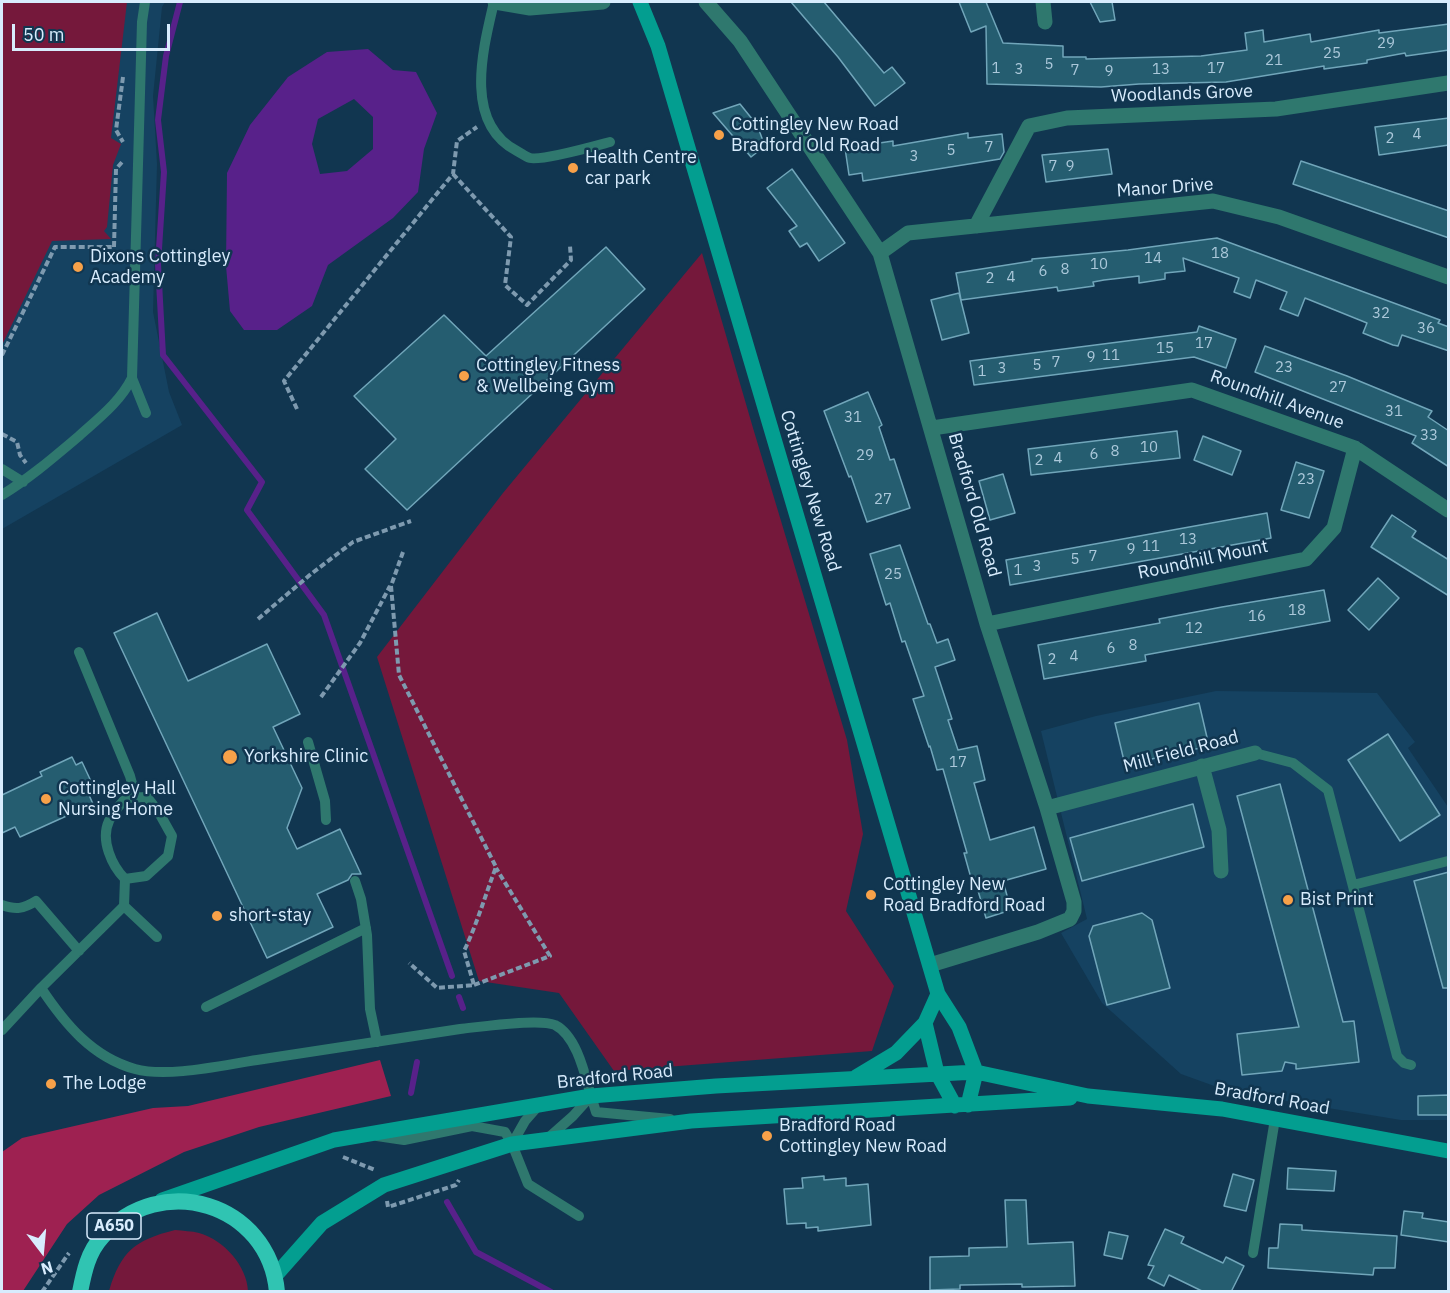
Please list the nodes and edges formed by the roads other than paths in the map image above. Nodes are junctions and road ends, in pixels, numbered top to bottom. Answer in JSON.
{"nodes":[{"id":1,"x":145,"y":2,"type":"edge"},
{"id":2,"x":495,"y":2,"type":"edge"},
{"id":3,"x":603,"y":2,"type":"edge"},
{"id":4,"x":640,"y":2,"type":"edge"},
{"id":5,"x":706,"y":2,"type":"edge"},
{"id":6,"x":1043,"y":2,"type":"edge"},
{"id":7,"x":1045,"y":22,"type":"dead end"},
{"id":8,"x":1449,"y":83,"type":"edge"},
{"id":9,"x":610,"y":142,"type":"dead end"},
{"id":10,"x":976,"y":226,"type":"junction"},
{"id":11,"x":880,"y":253,"type":"junction"},
{"id":12,"x":1449,"y":278,"type":"edge"},
{"id":13,"x":132,"y":378,"type":"junction"},
{"id":14,"x":146,"y":413,"type":"dead end"},
{"id":15,"x":932,"y":428,"type":"junction"},
{"id":16,"x":1354,"y":448,"type":"junction"},
{"id":17,"x":2,"y":469,"type":"edge"},
{"id":18,"x":23,"y":482,"type":"junction"},
{"id":19,"x":2,"y":495,"type":"edge"},
{"id":20,"x":1449,"y":510,"type":"edge"},
{"id":21,"x":987,"y":624,"type":"junction"},
{"id":22,"x":79,"y":652,"type":"dead end"},
{"id":23,"x":308,"y":742,"type":"dead end"},
{"id":24,"x":1255,"y":753,"type":"joint"},
{"id":25,"x":1202,"y":766,"type":"junction"},
{"id":26,"x":136,"y":798,"type":"junction"},
{"id":27,"x":1047,"y":808,"type":"junction"},
{"id":28,"x":326,"y":820,"type":"dead end"},
{"id":29,"x":1449,"y":861,"type":"edge"},
{"id":30,"x":1221,"y":870,"type":"dead end"},
{"id":31,"x":125,"y":879,"type":"junction"},
{"id":32,"x":355,"y":881,"type":"dead end"},
{"id":33,"x":1353,"y":885,"type":"junction"},
{"id":34,"x":2,"y":905,"type":"edge"},
{"id":35,"x":124,"y":906,"type":"junction"},
{"id":36,"x":366,"y":928,"type":"junction"},
{"id":37,"x":157,"y":937,"type":"dead end"},
{"id":38,"x":79,"y":951,"type":"junction"},
{"id":39,"x":930,"y":965,"type":"junction"},
{"id":40,"x":41,"y":988,"type":"junction"},
{"id":41,"x":938,"y":994,"type":"junction"},
{"id":42,"x":206,"y":1007,"type":"dead end"},
{"id":43,"x":925,"y":1023,"type":"junction"},
{"id":44,"x":2,"y":1029,"type":"edge"},
{"id":45,"x":377,"y":1042,"type":"junction"},
{"id":46,"x":1411,"y":1065,"type":"dead end"},
{"id":47,"x":976,"y":1072,"type":"junction"},
{"id":48,"x":937,"y":1074,"type":"junction"},
{"id":49,"x":854,"y":1078,"type":"junction"},
{"id":50,"x":591,"y":1096,"type":"junction"},
{"id":51,"x":1088,"y":1096,"type":"junction"},
{"id":52,"x":539,"y":1105,"type":"junction"},
{"id":53,"x":962,"y":1106,"type":"junction"},
{"id":54,"x":1275,"y":1119,"type":"junction"},
{"id":55,"x":691,"y":1121,"type":"junction"},
{"id":56,"x":368,"y":1134,"type":"junction"},
{"id":57,"x":547,"y":1139,"type":"junction"},
{"id":58,"x":512,"y":1144,"type":"junction"},
{"id":59,"x":1449,"y":1151,"type":"edge"},
{"id":60,"x":157,"y":1203,"type":"junction"},
{"id":61,"x":579,"y":1216,"type":"dead end"},
{"id":62,"x":1253,"y":1253,"type":"dead end"},
{"id":63,"x":85,"y":1266,"type":"junction"},
{"id":64,"x":276,"y":1284,"type":"edge"},
{"id":65,"x":67,"y":1292,"type":"edge"},
{"id":66,"x":80,"y":1292,"type":"edge"}],
"edges":[{"from":1,"to":13,"type":"lane"},
{"from":2,"to":3,"type":"street"},
{"from":2,"to":9,"type":"lane"},
{"from":4,"to":39,"type":"main road","name":"Cottingley New Road"},
{"from":5,"to":11,"type":"street","name":"Bradford Old Road"},
{"from":6,"to":7,"type":"street"},
{"from":8,"to":10,"type":"street","name":"Woodlands Grove"},
{"from":10,"to":11,"type":"street","name":"Manor Drive"},
{"from":10,"to":12,"type":"street","name":"Manor Drive"},
{"from":11,"to":15,"type":"street","name":"Bradford Old Road"},
{"from":13,"to":14,"type":"lane"},
{"from":13,"to":18,"type":"lane"},
{"from":15,"to":16,"type":"street","name":"Roundhill Avenue"},
{"from":15,"to":21,"type":"street","name":"Bradford Old Road"},
{"from":16,"to":20,"type":"street","name":"Roundhill Avenue"},
{"from":16,"to":21,"type":"street","name":"Roundhill Mount"},
{"from":17,"to":18,"type":"lane"},
{"from":18,"to":19,"type":"lane"},
{"from":21,"to":27,"type":"street","name":"Bradford Old Road"},
{"from":22,"to":26,"type":"lane"},
{"from":23,"to":28,"type":"lane"},
{"from":24,"to":25,"type":"street","name":"Mill Field Road"},
{"from":24,"to":33,"type":"lane","name":"Mill Field Road"},
{"from":25,"to":27,"type":"street","name":"Mill Field Road"},
{"from":25,"to":30,"type":"street"},
{"from":26,"to":31,"type":"lane"},
{"from":26,"to":31,"type":"lane"},
{"from":27,"to":39,"type":"street","name":"Bradford Old Road"},
{"from":29,"to":33,"type":"lane"},
{"from":31,"to":35,"type":"lane"},
{"from":32,"to":36,"type":"lane"},
{"from":33,"to":46,"type":"lane","name":"Mill Field Road"},
{"from":34,"to":38,"type":"lane"},
{"from":35,"to":37,"type":"lane"},
{"from":35,"to":38,"type":"lane"},
{"from":36,"to":42,"type":"lane"},
{"from":36,"to":45,"type":"lane"},
{"from":38,"to":40,"type":"lane"},
{"from":39,"to":41,"type":"main road","name":"Cottingley New Road"},
{"from":40,"to":44,"type":"lane"},
{"from":40,"to":45,"type":"lane"},
{"from":41,"to":43,"type":"main road"},
{"from":41,"to":47,"type":"main road","name":"Cottingley New Road"},
{"from":43,"to":48,"type":"main road"},
{"from":43,"to":49,"type":"main road"},
{"from":45,"to":50,"type":"lane"},
{"from":47,"to":48,"type":"main road","name":"Bradford Road"},
{"from":47,"to":51,"type":"main road","name":"Bradford Road"},
{"from":47,"to":53,"type":"main road"},
{"from":48,"to":49,"type":"main road","name":"Bradford Road"},
{"from":48,"to":53,"type":"main road"},
{"from":49,"to":50,"type":"main road","name":"Bradford Road"},
{"from":50,"to":52,"type":"main road","name":"Bradford Road"},
{"from":50,"to":55,"type":"lane"},
{"from":50,"to":57,"type":"lane"},
{"from":51,"to":53,"type":"main road","name":"Bradford Road"},
{"from":51,"to":54,"type":"main road","name":"Bradford Road"},
{"from":52,"to":56,"type":"main road","name":"Bradford Road"},
{"from":52,"to":58,"type":"lane"},
{"from":53,"to":55,"type":"main road","name":"Bradford Road"},
{"from":54,"to":59,"type":"main road","name":"Bradford Road"},
{"from":54,"to":62,"type":"lane"},
{"from":55,"to":57,"type":"main road","name":"Bradford Road"},
{"from":56,"to":58,"type":"lane"},
{"from":56,"to":60,"type":"main road","name":"Bradford Road"},
{"from":57,"to":58,"type":"main road","name":"Bradford Road"},
{"from":58,"to":61,"type":"lane"},
{"from":58,"to":64,"type":"main road","name":"Bradford Road"},
{"from":60,"to":63,"type":"highway","number":"A650"},
{"from":60,"to":64,"type":"highway","number":"A650"},
{"from":63,"to":65,"type":"highway","number":"A650"},
{"from":63,"to":66,"type":"highway","number":"A650"}]}
